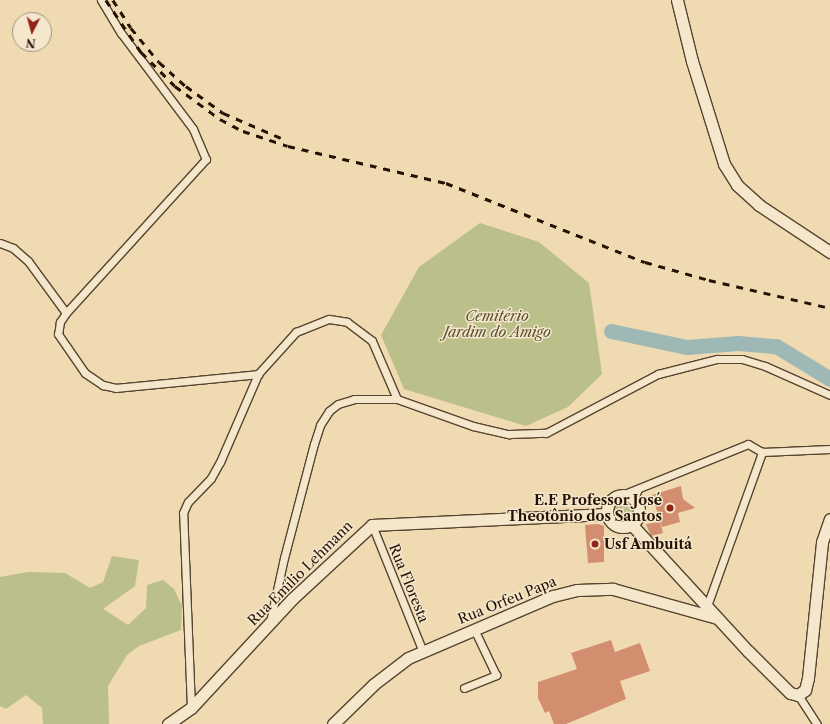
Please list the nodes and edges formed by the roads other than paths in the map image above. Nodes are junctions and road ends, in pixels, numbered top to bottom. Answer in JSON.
{"nodes":[{"id":1,"x":101,"y":0,"type":"edge"},
{"id":2,"x":677,"y":0,"type":"edge"},
{"id":3,"x":0,"y":243,"type":"edge"},
{"id":4,"x":830,"y":252,"type":"edge"},
{"id":5,"x":66,"y":312,"type":"junction"},
{"id":6,"x":258,"y":374,"type":"junction"},
{"id":7,"x":830,"y":395,"type":"edge"},
{"id":8,"x":397,"y":399,"type":"junction"},
{"id":9,"x":830,"y":449,"type":"edge"},
{"id":10,"x":762,"y":452,"type":"junction"},
{"id":11,"x":636,"y":493,"type":"junction"},
{"id":12,"x":607,"y":514,"type":"junction"},
{"id":13,"x":830,"y":519,"type":"edge"},
{"id":14,"x":372,"y":525,"type":"junction"},
{"id":15,"x":632,"y":525,"type":"junction"},
{"id":16,"x":707,"y":606,"type":"junction"},
{"id":17,"x":717,"y":618,"type":"junction"},
{"id":18,"x":270,"y":622,"type":"junction"},
{"id":19,"x":474,"y":628,"type":"junction"},
{"id":20,"x":423,"y":652,"type":"junction"},
{"id":21,"x":464,"y":688,"type":"dead end"},
{"id":22,"x":798,"y":695,"type":"junction"},
{"id":23,"x":191,"y":708,"type":"junction"},
{"id":24,"x":168,"y":724,"type":"edge"},
{"id":25,"x":333,"y":724,"type":"edge"},
{"id":26,"x":817,"y":724,"type":"edge"}],
"edges":[{"from":1,"to":5,"type":"street"},
{"from":2,"to":4,"type":"main road"},
{"from":3,"to":5,"type":"street"},
{"from":5,"to":6,"type":"street"},
{"from":6,"to":8,"type":"street"},
{"from":6,"to":23,"type":"street"},
{"from":7,"to":8,"type":"street"},
{"from":8,"to":18,"type":"street"},
{"from":9,"to":10,"type":"street"},
{"from":10,"to":11,"type":"street"},
{"from":10,"to":16,"type":"street"},
{"from":11,"to":12,"type":"main road"},
{"from":11,"to":15,"type":"main road"},
{"from":12,"to":14,"type":"main road","name":"Rua Emílio Lehmann"},
{"from":12,"to":15,"type":"main road"},
{"from":13,"to":22,"type":"main road"},
{"from":14,"to":18,"type":"main road","name":"Rua Emílio Lehmann"},
{"from":14,"to":20,"type":"street","name":"Rua Floresta"},
{"from":15,"to":16,"type":"main road"},
{"from":16,"to":17,"type":"main road"},
{"from":17,"to":19,"type":"main road","name":"Rua Orfeu Papa"},
{"from":17,"to":22,"type":"main road"},
{"from":18,"to":23,"type":"main road","name":"Rua Emílio Lehmann"},
{"from":19,"to":20,"type":"main road","name":"Rua Orfeu Papa"},
{"from":19,"to":21,"type":"street"},
{"from":20,"to":25,"type":"main road","name":"Rua Orfeu Papa"},
{"from":22,"to":26,"type":"street"},
{"from":23,"to":24,"type":"main road","name":"Rua Emílio Lehmann"}]}
